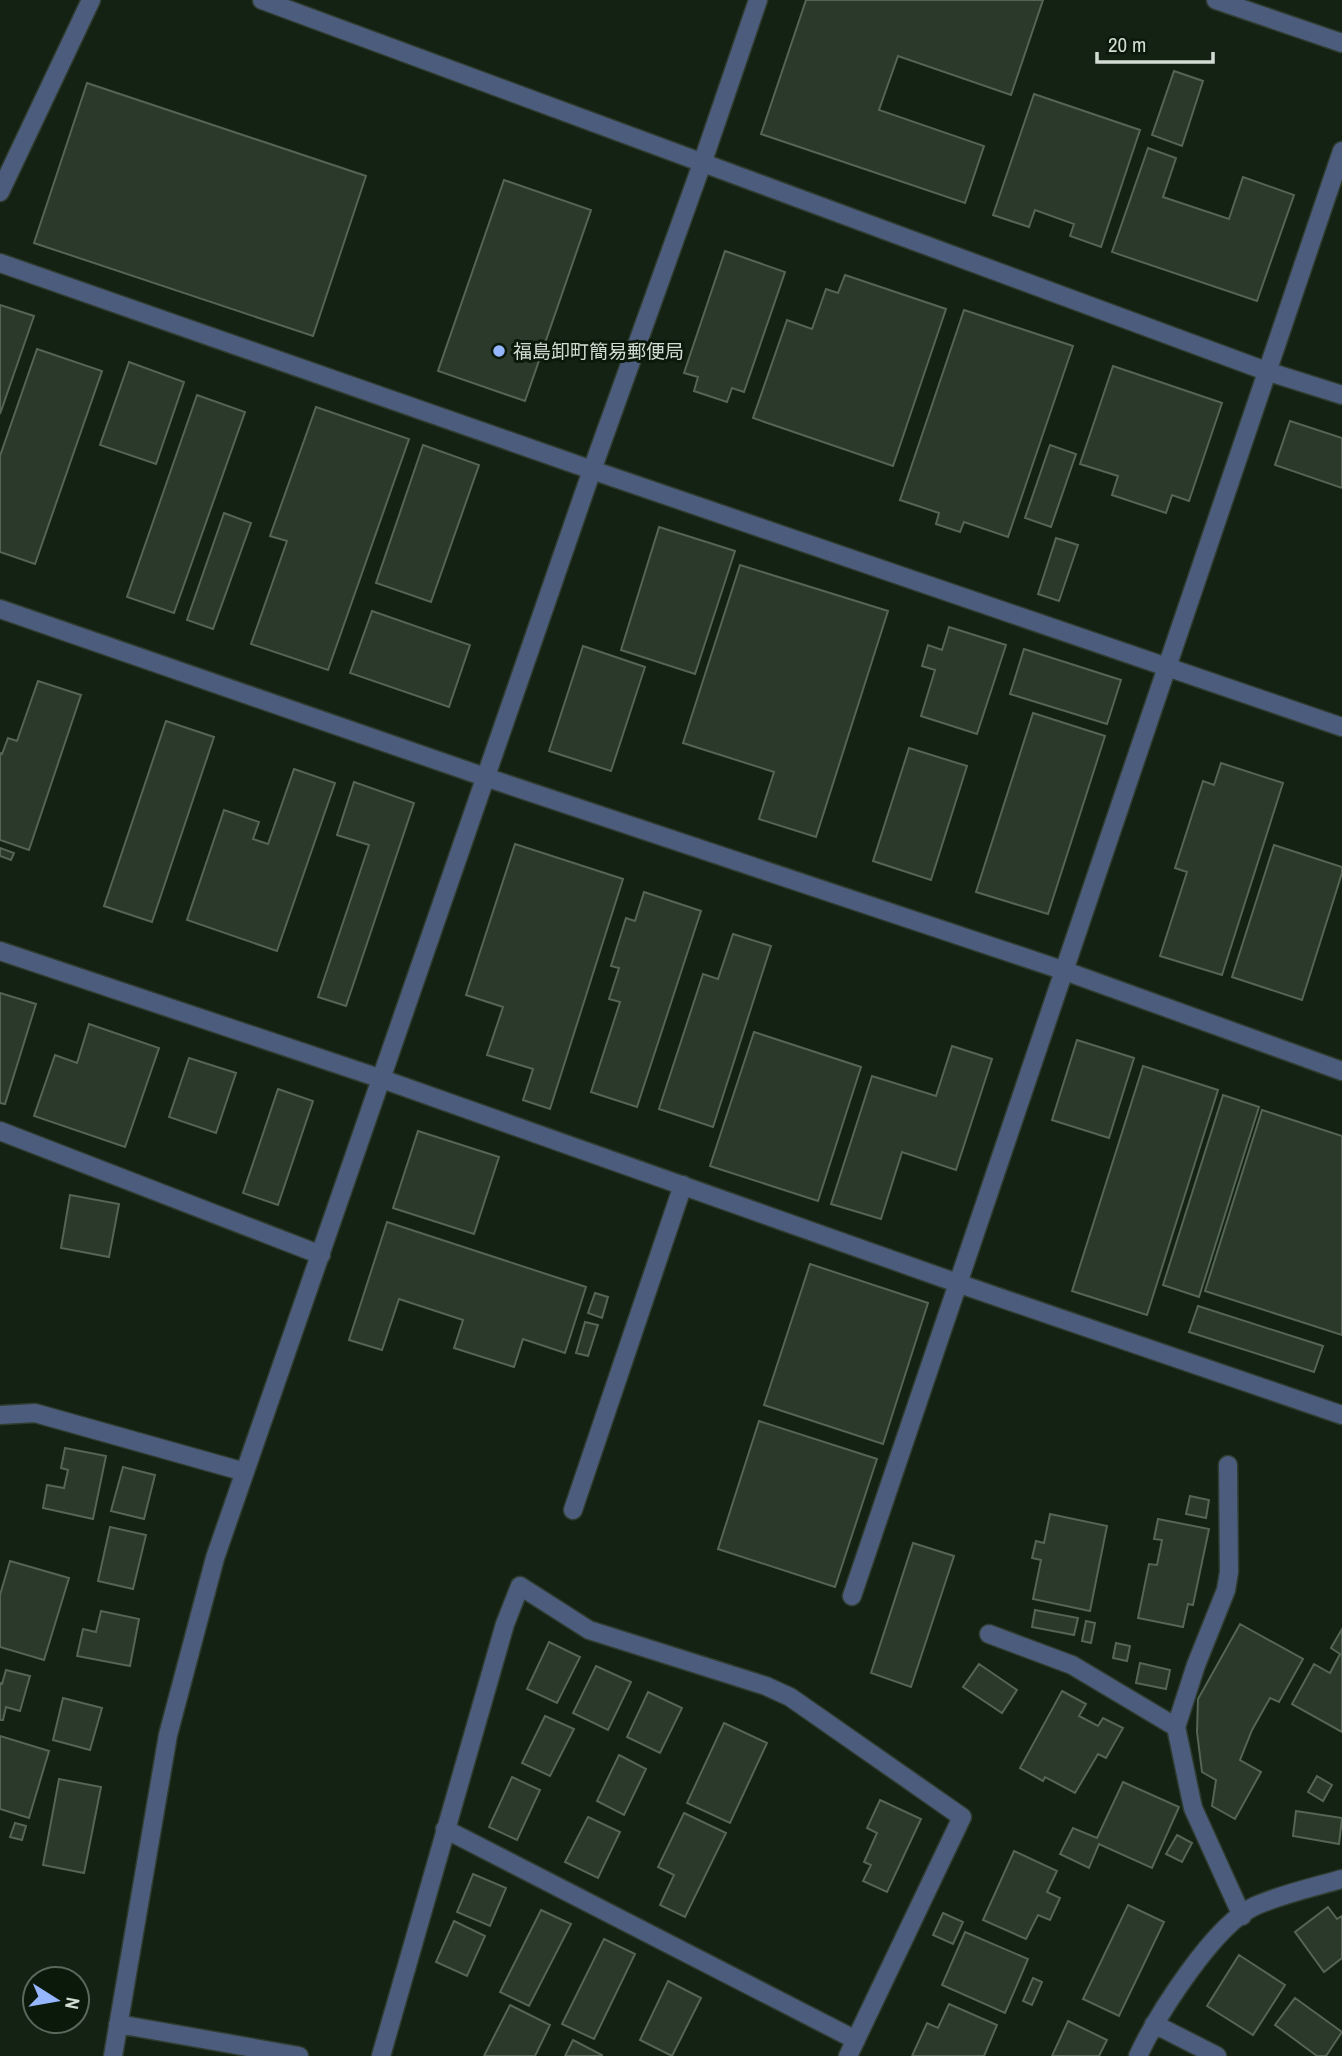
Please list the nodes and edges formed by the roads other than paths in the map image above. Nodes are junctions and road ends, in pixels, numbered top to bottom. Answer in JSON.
{"nodes":[{"id":1,"x":91,"y":0,"type":"edge"},
{"id":2,"x":262,"y":0,"type":"edge"},
{"id":3,"x":758,"y":0,"type":"edge"},
{"id":4,"x":1216,"y":0,"type":"edge"},
{"id":5,"x":1342,"y":43,"type":"edge"},
{"id":6,"x":1342,"y":151,"type":"edge"},
{"id":7,"x":703,"y":161,"type":"junction"},
{"id":8,"x":0,"y":192,"type":"edge"},
{"id":9,"x":0,"y":263,"type":"edge"},
{"id":10,"x":1266,"y":371,"type":"junction"},
{"id":11,"x":1342,"y":395,"type":"edge"},
{"id":12,"x":592,"y":470,"type":"junction"},
{"id":13,"x":0,"y":608,"type":"edge"},
{"id":14,"x":1168,"y":666,"type":"junction"},
{"id":15,"x":1342,"y":727,"type":"edge"},
{"id":16,"x":485,"y":778,"type":"junction"},
{"id":17,"x":0,"y":951,"type":"edge"},
{"id":18,"x":1065,"y":971,"type":"junction"},
{"id":19,"x":1342,"y":1071,"type":"edge"},
{"id":20,"x":382,"y":1079,"type":"junction"},
{"id":21,"x":0,"y":1131,"type":"edge"},
{"id":22,"x":682,"y":1185,"type":"junction"},
{"id":23,"x":321,"y":1255,"type":"junction"},
{"id":24,"x":960,"y":1284,"type":"junction"},
{"id":25,"x":0,"y":1415,"type":"edge"},
{"id":26,"x":1342,"y":1415,"type":"edge"},
{"id":27,"x":1228,"y":1465,"type":"dead end"},
{"id":28,"x":245,"y":1472,"type":"junction"},
{"id":29,"x":573,"y":1510,"type":"dead end"},
{"id":30,"x":852,"y":1596,"type":"dead end"},
{"id":31,"x":989,"y":1634,"type":"dead end"},
{"id":32,"x":1176,"y":1727,"type":"junction"},
{"id":33,"x":445,"y":1829,"type":"junction"},
{"id":34,"x":1342,"y":1879,"type":"edge"},
{"id":35,"x":1242,"y":1916,"type":"junction"},
{"id":36,"x":118,"y":2024,"type":"junction"},
{"id":37,"x":1154,"y":2024,"type":"junction"},
{"id":38,"x":852,"y":2048,"type":"edge"},
{"id":39,"x":113,"y":2056,"type":"edge"},
{"id":40,"x":299,"y":2056,"type":"edge"},
{"id":41,"x":380,"y":2056,"type":"edge"},
{"id":42,"x":1138,"y":2056,"type":"edge"},
{"id":43,"x":1217,"y":2056,"type":"edge"}],
"edges":[{"from":1,"to":8,"type":"street"},
{"from":2,"to":7,"type":"street"},
{"from":3,"to":7,"type":"street"},
{"from":4,"to":5,"type":"street"},
{"from":6,"to":10,"type":"street"},
{"from":7,"to":10,"type":"street"},
{"from":7,"to":12,"type":"street"},
{"from":9,"to":12,"type":"street"},
{"from":10,"to":11,"type":"street"},
{"from":10,"to":14,"type":"street"},
{"from":12,"to":14,"type":"street"},
{"from":12,"to":16,"type":"street"},
{"from":13,"to":16,"type":"street"},
{"from":14,"to":15,"type":"street"},
{"from":14,"to":18,"type":"street"},
{"from":16,"to":18,"type":"street"},
{"from":16,"to":20,"type":"street"},
{"from":17,"to":20,"type":"street"},
{"from":18,"to":19,"type":"street"},
{"from":18,"to":24,"type":"street"},
{"from":20,"to":22,"type":"street"},
{"from":20,"to":23,"type":"street"},
{"from":21,"to":23,"type":"street"},
{"from":22,"to":24,"type":"street"},
{"from":22,"to":29,"type":"street"},
{"from":23,"to":28,"type":"street"},
{"from":24,"to":26,"type":"street"},
{"from":24,"to":30,"type":"street"},
{"from":25,"to":28,"type":"street"},
{"from":27,"to":32,"type":"street"},
{"from":28,"to":36,"type":"street"},
{"from":31,"to":32,"type":"street"},
{"from":32,"to":35,"type":"street"},
{"from":33,"to":38,"type":"street"},
{"from":33,"to":38,"type":"street"},
{"from":33,"to":41,"type":"street"},
{"from":34,"to":35,"type":"street"},
{"from":35,"to":37,"type":"street"},
{"from":36,"to":39,"type":"street"},
{"from":36,"to":40,"type":"street"},
{"from":37,"to":42,"type":"street"},
{"from":37,"to":43,"type":"street"}]}
